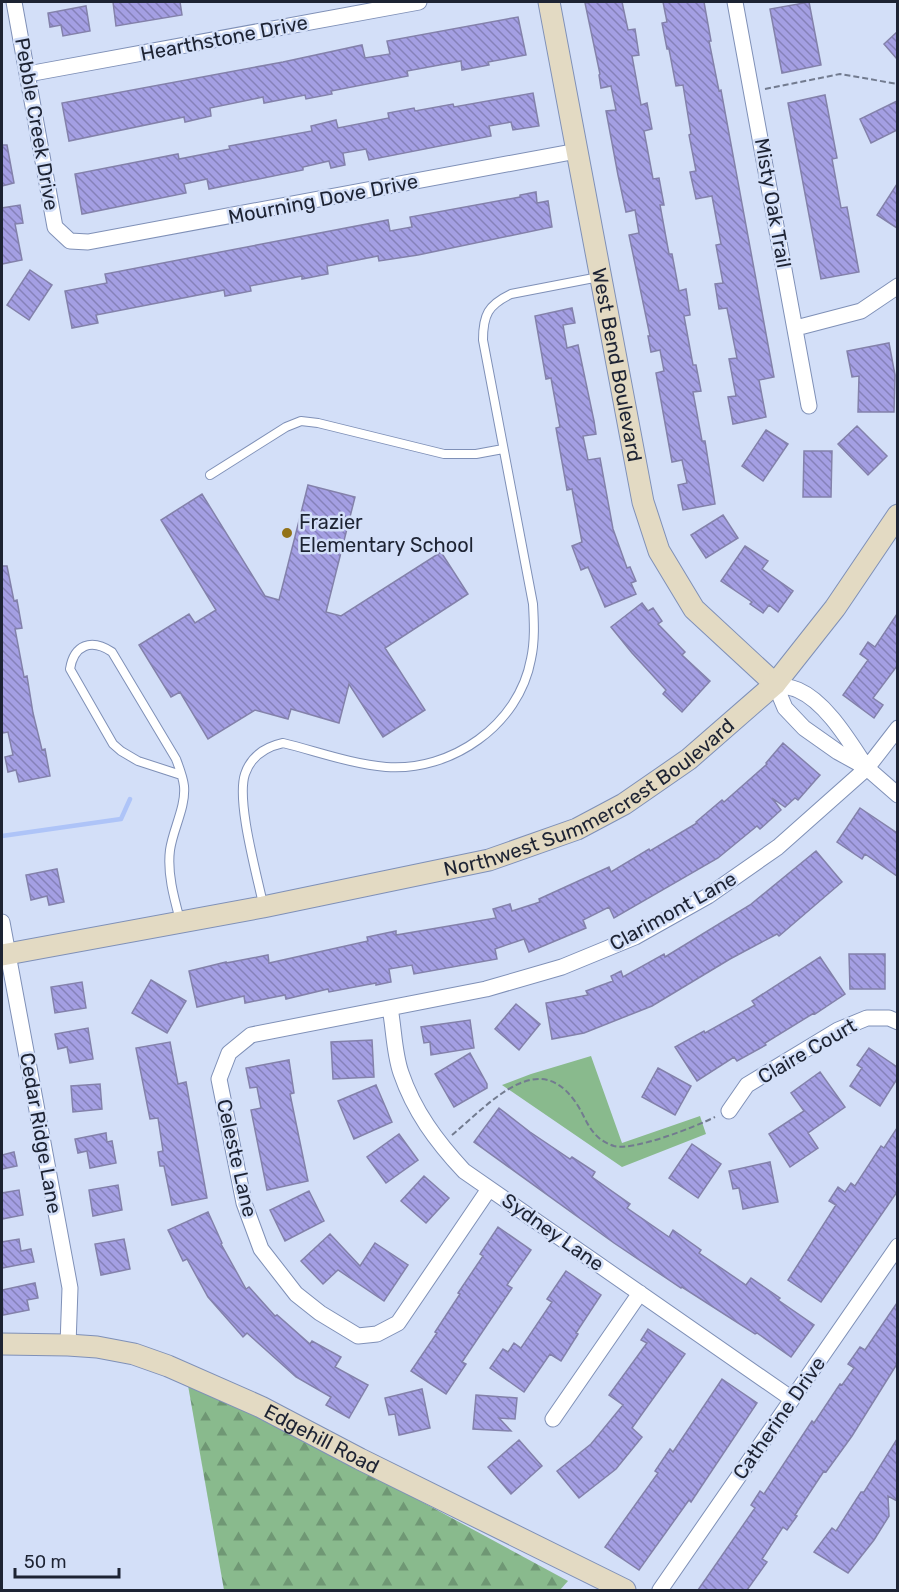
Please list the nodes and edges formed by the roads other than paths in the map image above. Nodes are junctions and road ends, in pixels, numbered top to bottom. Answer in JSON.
{"nodes":[{"id":1,"x":14,"y":2,"type":"edge"},
{"id":2,"x":420,"y":2,"type":"edge"},
{"id":3,"x":549,"y":2,"type":"edge"},
{"id":4,"x":735,"y":2,"type":"edge"},
{"id":5,"x":28,"y":74,"type":"junction"},
{"id":6,"x":577,"y":151,"type":"junction"},
{"id":7,"x":70,"y":241,"type":"joint"},
{"id":8,"x":601,"y":276,"type":"junction"},
{"id":9,"x":897,"y":286,"type":"edge"},
{"id":10,"x":796,"y":328,"type":"junction"},
{"id":11,"x":809,"y":406,"type":"dead end"},
{"id":12,"x":503,"y":448,"type":"junction"},
{"id":13,"x":210,"y":475,"type":"dead end"},
{"id":14,"x":897,"y":515,"type":"edge"},
{"id":15,"x":775,"y":684,"type":"junction"},
{"id":16,"x":897,"y":728,"type":"edge"},
{"id":17,"x":867,"y":768,"type":"junction"},
{"id":18,"x":182,"y":775,"type":"junction"},
{"id":19,"x":897,"y":795,"type":"edge"},
{"id":20,"x":263,"y":907,"type":"junction"},
{"id":21,"x":181,"y":921,"type":"junction"},
{"id":22,"x":2,"y":922,"type":"edge"},
{"id":23,"x":5,"y":954,"type":"edge"},
{"id":24,"x":390,"y":1008,"type":"junction"},
{"id":25,"x":897,"y":1022,"type":"edge"},
{"id":26,"x":229,"y":1053,"type":"joint"},
{"id":27,"x":729,"y":1111,"type":"road end"},
{"id":28,"x":489,"y":1188,"type":"junction"},
{"id":29,"x":897,"y":1246,"type":"edge"},
{"id":30,"x":640,"y":1293,"type":"junction"},
{"id":31,"x":2,"y":1344,"type":"edge"},
{"id":32,"x":68,"y":1345,"type":"junction"},
{"id":33,"x":792,"y":1399,"type":"junction"},
{"id":34,"x":553,"y":1419,"type":"dead end"},
{"id":35,"x":625,"y":1590,"type":"edge"},
{"id":36,"x":660,"y":1590,"type":"edge"}],
"edges":[{"from":1,"to":5,"type":"street","name":"Pebble Creek Drive"},
{"from":2,"to":5,"type":"street","name":"Hearthstone Drive"},
{"from":3,"to":6,"type":"street","name":"West Bend Boulevard"},
{"from":4,"to":10,"type":"street","name":"Misty Oak Trail"},
{"from":5,"to":7,"type":"street","name":"Pebble Creek Drive"},
{"from":6,"to":7,"type":"street","name":"Mourning Dove Drive"},
{"from":6,"to":8,"type":"street","name":"West Bend Boulevard"},
{"from":8,"to":12,"type":"lane"},
{"from":8,"to":15,"type":"street","name":"West Bend Boulevard"},
{"from":9,"to":10,"type":"street"},
{"from":10,"to":11,"type":"street","name":"Misty Oak Trail"},
{"from":12,"to":13,"type":"lane"},
{"from":12,"to":20,"type":"lane"},
{"from":14,"to":15,"type":"street","name":"Northwest Summercrest Boulevard"},
{"from":15,"to":17,"type":"street","name":"West Bend Boulevard"},
{"from":15,"to":17,"type":"street","name":"West Bend Boulevard"},
{"from":15,"to":20,"type":"street","name":"Northwest Summercrest Boulevard"},
{"from":16,"to":17,"type":"street","name":"Clarimont Lane"},
{"from":17,"to":19,"type":"street","name":"West Bend Boulevard"},
{"from":17,"to":24,"type":"street","name":"Clarimont Lane"},
{"from":18,"to":18,"type":"lane"},
{"from":18,"to":21,"type":"lane"},
{"from":20,"to":21,"type":"street","name":"Northwest Summercrest Boulevard"},
{"from":21,"to":23,"type":"street","name":"Northwest Summercrest Boulevard"},
{"from":22,"to":23,"type":"street","name":"Cedar Ridge Lane"},
{"from":23,"to":32,"type":"street","name":"Cedar Ridge Lane"},
{"from":24,"to":26,"type":"street","name":"Clarimont Lane"},
{"from":24,"to":28,"type":"street","name":"Sydney Lane"},
{"from":25,"to":27,"type":"street","name":"Claire Court"},
{"from":26,"to":28,"type":"street","name":"Celeste Lane"},
{"from":28,"to":30,"type":"street","name":"Sydney Lane"},
{"from":29,"to":33,"type":"street","name":"Catherine Drive"},
{"from":30,"to":33,"type":"street","name":"Sydney Lane"},
{"from":30,"to":34,"type":"street"},
{"from":31,"to":32,"type":"street","name":"Edgehill Road"},
{"from":32,"to":35,"type":"street","name":"Edgehill Road"},
{"from":33,"to":36,"type":"street","name":"Catherine Drive"}]}
